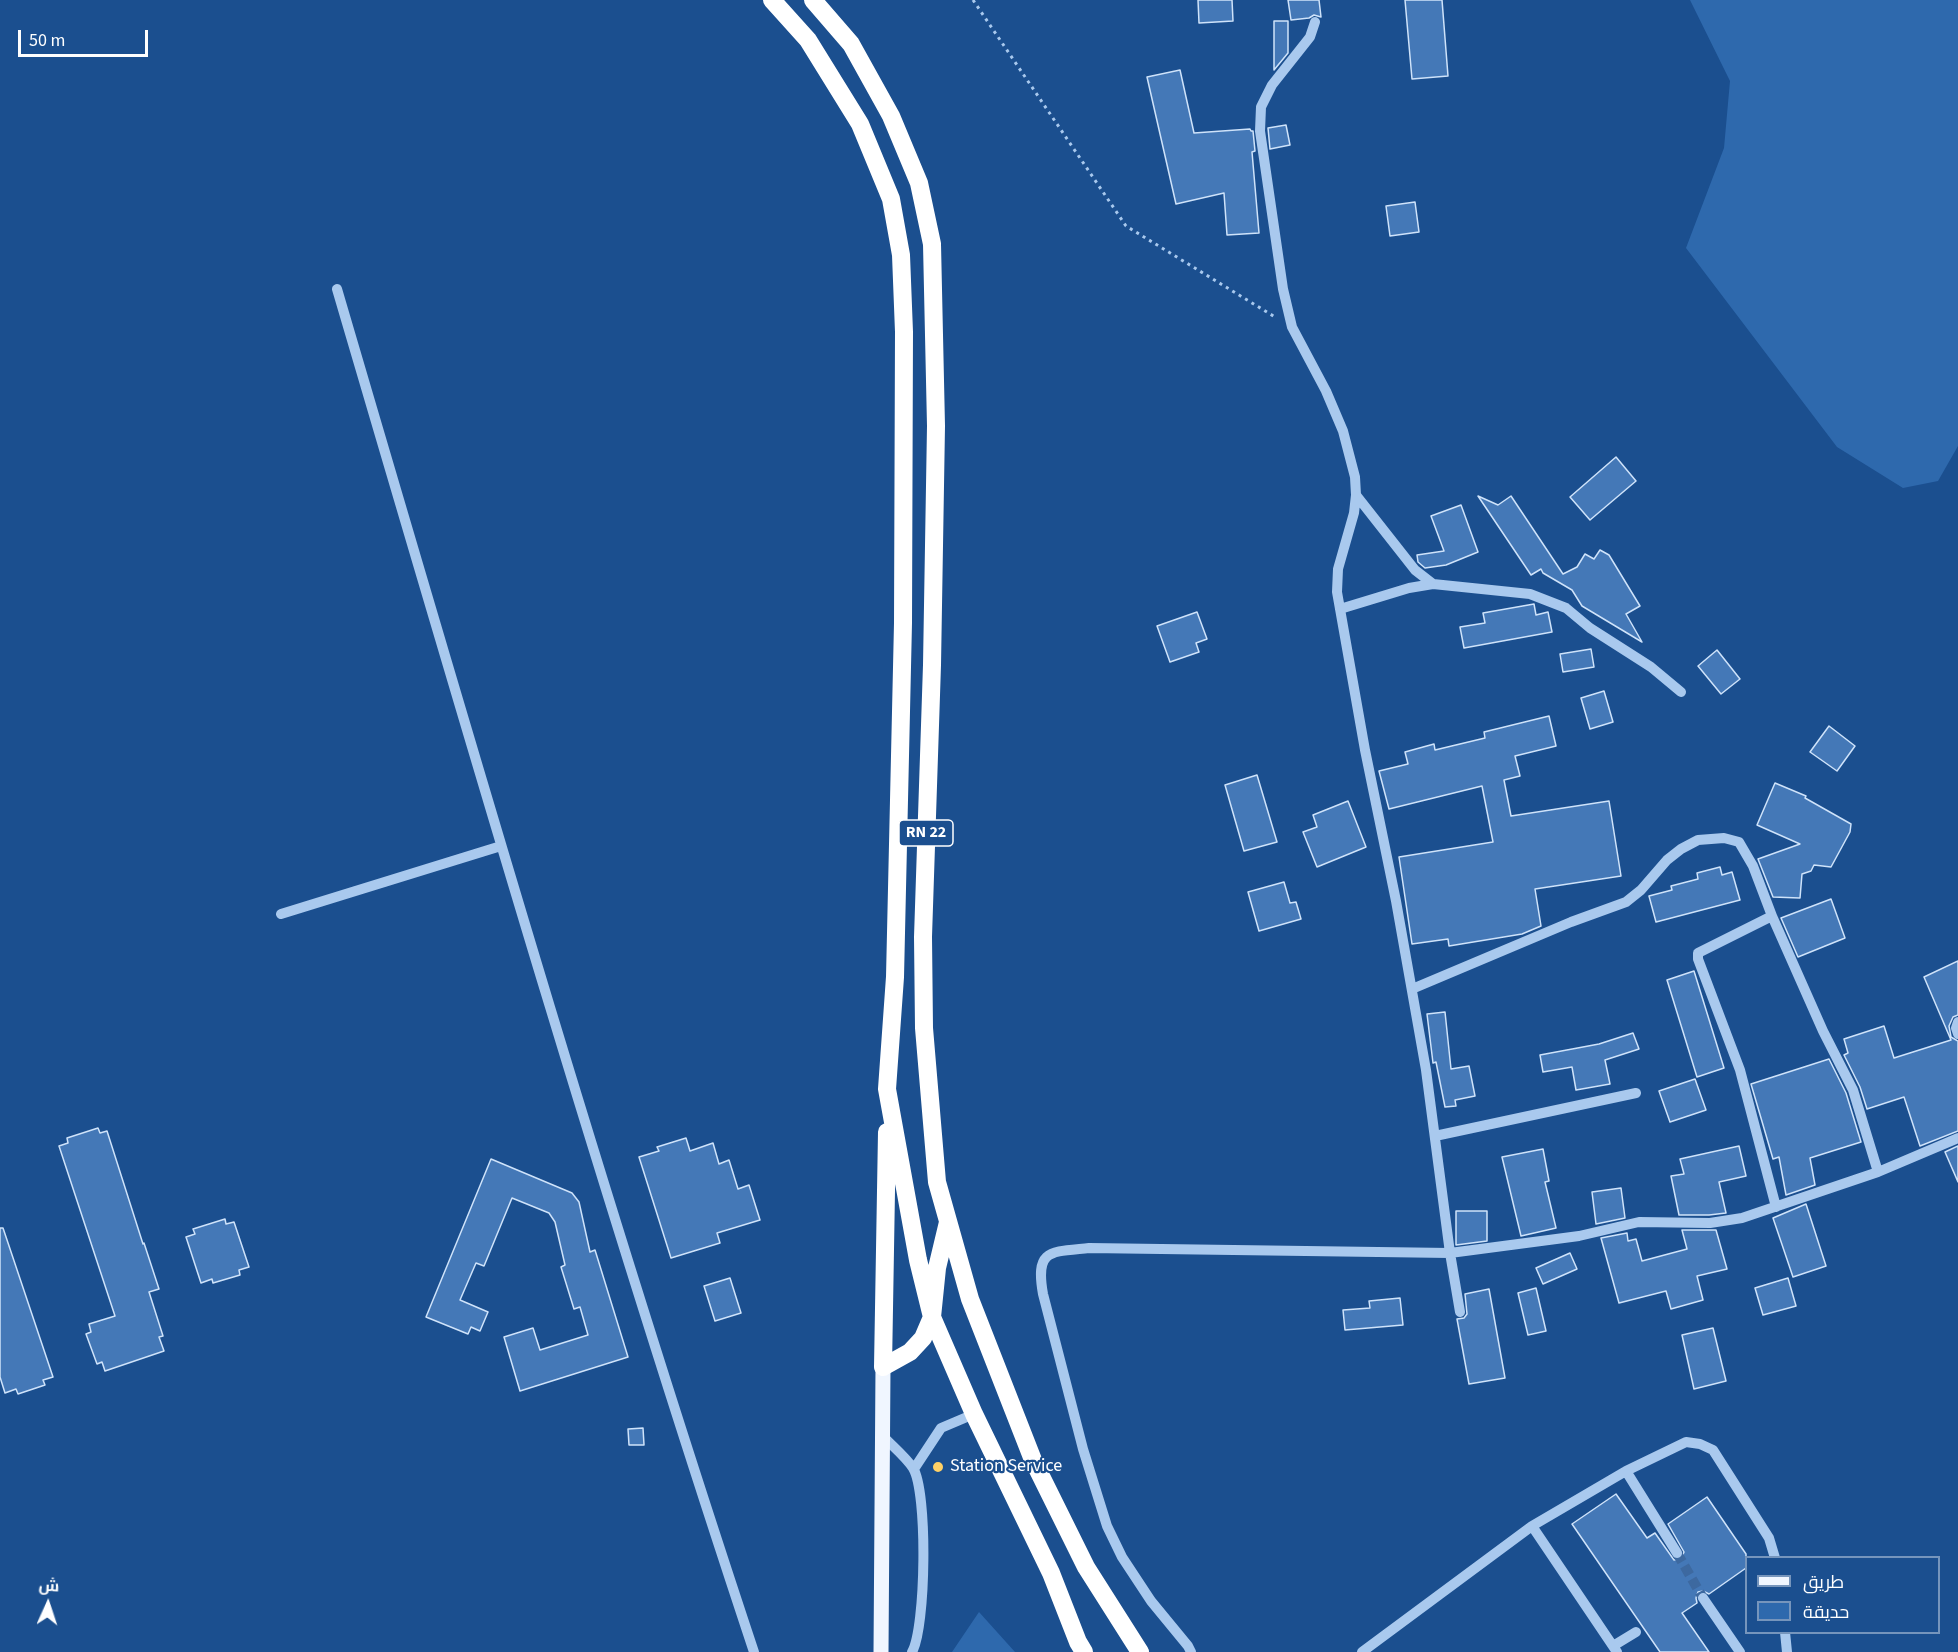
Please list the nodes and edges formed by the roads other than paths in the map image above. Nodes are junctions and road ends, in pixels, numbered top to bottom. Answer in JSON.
{"nodes":[{"id":1,"x":772,"y":0,"type":"edge"},
{"id":2,"x":813,"y":0,"type":"edge"},
{"id":3,"x":1315,"y":22,"type":"dead end"},
{"id":4,"x":337,"y":289,"type":"dead end"},
{"id":5,"x":1356,"y":495,"type":"junction"},
{"id":6,"x":1433,"y":584,"type":"junction"},
{"id":7,"x":1340,"y":609,"type":"junction"},
{"id":8,"x":1681,"y":692,"type":"dead end"},
{"id":9,"x":501,"y":846,"type":"junction"},
{"id":10,"x":281,"y":914,"type":"dead end"},
{"id":11,"x":1772,"y":916,"type":"junction"},
{"id":12,"x":1412,"y":989,"type":"junction"},
{"id":13,"x":1958,"y":1022,"type":"edge"},
{"id":14,"x":1958,"y":1035,"type":"edge"},
{"id":15,"x":887,"y":1089,"type":"junction"},
{"id":16,"x":1636,"y":1093,"type":"dead end"},
{"id":17,"x":1435,"y":1136,"type":"junction"},
{"id":18,"x":1958,"y":1138,"type":"edge"},
{"id":19,"x":1878,"y":1172,"type":"junction"},
{"id":20,"x":1776,"y":1207,"type":"junction"},
{"id":21,"x":948,"y":1222,"type":"junction"},
{"id":22,"x":1450,"y":1252,"type":"junction"},
{"id":23,"x":1460,"y":1312,"type":"dead end"},
{"id":24,"x":932,"y":1317,"type":"junction"},
{"id":25,"x":883,"y":1368,"type":"junction"},
{"id":26,"x":974,"y":1414,"type":"junction"},
{"id":27,"x":882,"y":1434,"type":"junction"},
{"id":28,"x":914,"y":1469,"type":"junction"},
{"id":29,"x":1626,"y":1472,"type":"junction"},
{"id":30,"x":1532,"y":1526,"type":"junction"},
{"id":31,"x":1677,"y":1552,"type":"tunnel mouth"},
{"id":32,"x":1775,"y":1556,"type":"edge"},
{"id":33,"x":1703,"y":1598,"type":"tunnel mouth"},
{"id":34,"x":1636,"y":1632,"type":"dead end"},
{"id":35,"x":1785,"y":1634,"type":"edge"},
{"id":36,"x":1615,"y":1649,"type":"edge"},
{"id":37,"x":754,"y":1652,"type":"edge"},
{"id":38,"x":881,"y":1652,"type":"edge"},
{"id":39,"x":912,"y":1652,"type":"edge"},
{"id":40,"x":1084,"y":1652,"type":"edge"},
{"id":41,"x":1140,"y":1652,"type":"edge"},
{"id":42,"x":1191,"y":1652,"type":"edge"},
{"id":43,"x":1362,"y":1652,"type":"edge"},
{"id":44,"x":1740,"y":1652,"type":"edge"},
{"id":45,"x":1787,"y":1652,"type":"edge"}],
"edges":[{"from":1,"to":15,"type":"highway","number":"RN 22"},
{"from":2,"to":21,"type":"highway","number":"RN 22"},
{"from":3,"to":5,"type":"street"},
{"from":4,"to":9,"type":"street"},
{"from":5,"to":6,"type":"street"},
{"from":5,"to":7,"type":"street"},
{"from":6,"to":7,"type":"street"},
{"from":6,"to":8,"type":"street"},
{"from":7,"to":12,"type":"street"},
{"from":9,"to":10,"type":"street"},
{"from":9,"to":37,"type":"street"},
{"from":11,"to":12,"type":"street"},
{"from":11,"to":19,"type":"street"},
{"from":11,"to":20,"type":"street"},
{"from":12,"to":17,"type":"street"},
{"from":13,"to":14,"type":"street"},
{"from":15,"to":24,"type":"highway","number":"RN 22"},
{"from":15,"to":25,"type":"highway"},
{"from":16,"to":17,"type":"street"},
{"from":17,"to":22,"type":"street"},
{"from":18,"to":19,"type":"street"},
{"from":19,"to":20,"type":"street"},
{"from":20,"to":22,"type":"street"},
{"from":21,"to":24,"type":"highway"},
{"from":21,"to":41,"type":"highway","number":"RN 22"},
{"from":22,"to":23,"type":"street"},
{"from":22,"to":42,"type":"street"},
{"from":24,"to":25,"type":"highway"},
{"from":24,"to":26,"type":"highway","number":"RN 22"},
{"from":25,"to":27,"type":"main road"},
{"from":26,"to":28,"type":"street"},
{"from":26,"to":40,"type":"highway","number":"RN 22"},
{"from":27,"to":28,"type":"street"},
{"from":27,"to":38,"type":"main road"},
{"from":28,"to":39,"type":"street"},
{"from":29,"to":30,"type":"street"},
{"from":29,"to":31,"type":"street"},
{"from":29,"to":32,"type":"street"},
{"from":30,"to":36,"type":"street"},
{"from":30,"to":43,"type":"street"},
{"from":33,"to":44,"type":"street"},
{"from":34,"to":36,"type":"street"},
{"from":35,"to":45,"type":"street"}]}
